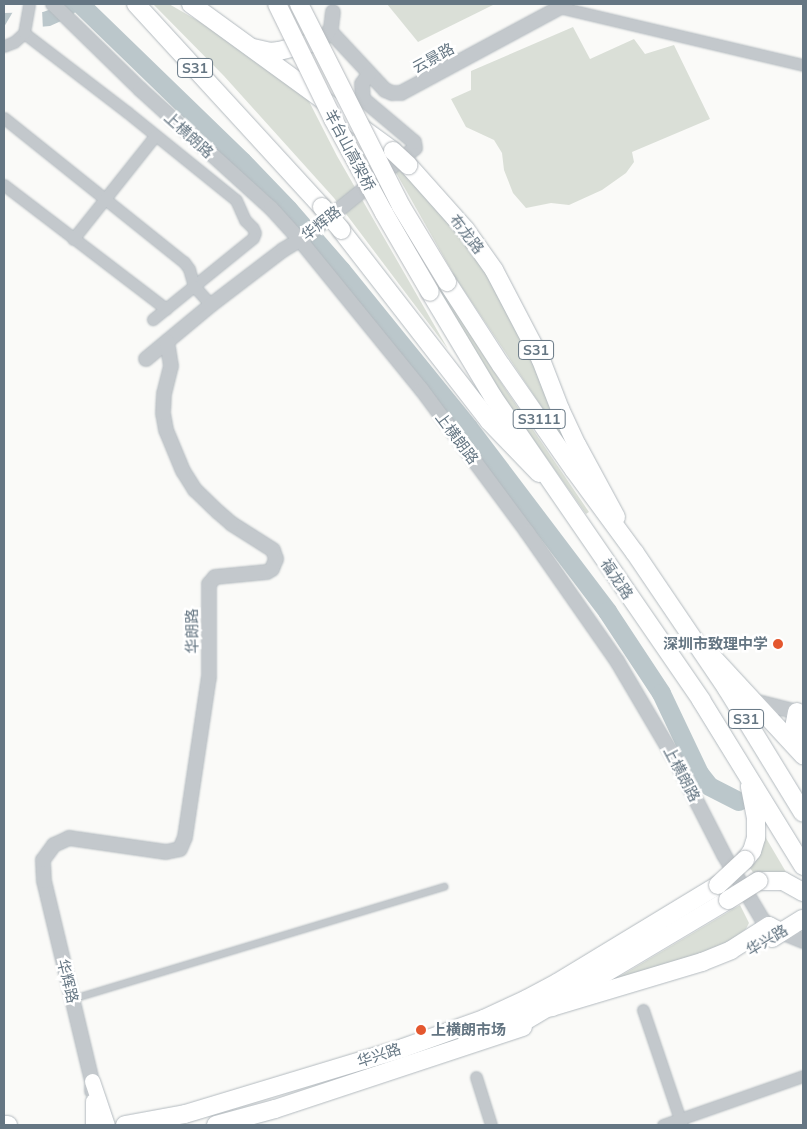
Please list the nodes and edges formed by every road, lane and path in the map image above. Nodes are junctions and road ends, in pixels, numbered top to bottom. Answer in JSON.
{"nodes":[{"id":1,"x":136,"y":4,"type":"edge"},
{"id":2,"x":191,"y":4,"type":"edge"},
{"id":3,"x":277,"y":4,"type":"edge"},
{"id":4,"x":299,"y":4,"type":"edge"},
{"id":5,"x":28,"y":6,"type":"edge"},
{"id":6,"x":55,"y":6,"type":"edge"},
{"id":7,"x":562,"y":6,"type":"edge"},
{"id":8,"x":333,"y":12,"type":"dead end"},
{"id":9,"x":330,"y":31,"type":"junction"},
{"id":10,"x":24,"y":33,"type":"junction"},
{"id":11,"x":315,"y":42,"type":"junction"},
{"id":12,"x":4,"y":46,"type":"edge"},
{"id":13,"x":250,"y":47,"type":"junction"},
{"id":14,"x":803,"y":65,"type":"edge"},
{"id":15,"x":369,"y":74,"type":"junction"},
{"id":16,"x":308,"y":88,"type":"junction"},
{"id":17,"x":4,"y":118,"type":"edge"},
{"id":18,"x":155,"y":136,"type":"junction"},
{"id":19,"x":4,"y":186,"type":"edge"},
{"id":20,"x":105,"y":199,"type":"junction"},
{"id":21,"x":307,"y":235,"type":"junction"},
{"id":22,"x":73,"y":239,"type":"junction"},
{"id":23,"x":447,"y":282,"type":"joint"},
{"id":24,"x":194,"y":286,"type":"junction"},
{"id":25,"x":430,"y":292,"type":"joint"},
{"id":26,"x":211,"y":305,"type":"junction"},
{"id":27,"x":166,"y":309,"type":"junction"},
{"id":28,"x":153,"y":319,"type":"dead end"},
{"id":29,"x":167,"y":342,"type":"junction"},
{"id":30,"x":146,"y":359,"type":"dead end"},
{"id":31,"x":560,"y":495,"type":"junction"},
{"id":32,"x":635,"y":553,"type":"junction"},
{"id":33,"x":686,"y":628,"type":"junction"},
{"id":34,"x":749,"y":698,"type":"junction"},
{"id":35,"x":801,"y":711,"type":"edge"},
{"id":36,"x":803,"y":754,"type":"edge"},
{"id":37,"x":748,"y":780,"type":"junction"},
{"id":38,"x":803,"y":813,"type":"edge"},
{"id":39,"x":803,"y":866,"type":"edge"},
{"id":40,"x":44,"y":881,"type":"joint"},
{"id":41,"x":444,"y":887,"type":"dead end"},
{"id":42,"x":723,"y":892,"type":"junction"},
{"id":43,"x":803,"y":892,"type":"edge"},
{"id":44,"x":803,"y":919,"type":"edge"},
{"id":45,"x":775,"y":929,"type":"junction"},
{"id":46,"x":803,"y":941,"type":"edge"},
{"id":47,"x":73,"y":1000,"type":"junction"},
{"id":48,"x":552,"y":1007,"type":"junction"},
{"id":49,"x":643,"y":1010,"type":"dead end"},
{"id":50,"x":484,"y":1019,"type":"junction"},
{"id":51,"x":508,"y":1031,"type":"junction"},
{"id":52,"x":803,"y":1076,"type":"edge"},
{"id":53,"x":476,"y":1077,"type":"dead end"},
{"id":54,"x":92,"y":1081,"type":"junction"},
{"id":55,"x":93,"y":1102,"type":"joint"},
{"id":56,"x":681,"y":1122,"type":"edge"},
{"id":57,"x":4,"y":1125,"type":"edge"},
{"id":58,"x":8,"y":1125,"type":"edge"},
{"id":59,"x":93,"y":1125,"type":"edge"},
{"id":60,"x":107,"y":1125,"type":"edge"},
{"id":61,"x":125,"y":1125,"type":"edge"},
{"id":62,"x":216,"y":1125,"type":"edge"},
{"id":63,"x":491,"y":1125,"type":"edge"},
{"id":64,"x":663,"y":1125,"type":"edge"}],
"edges":[{"from":1,"to":31,"type":"main road","number":"S31","bridge":true},
{"from":2,"to":13,"type":"main road","name":"布龙路","number":"S31"},
{"from":3,"to":25,"type":"main road","name":"羊台山高架桥","number":"S3111","bridge":true},
{"from":4,"to":23,"type":"main road","name":"羊台山高架桥","number":"S3111","bridge":true},
{"from":5,"to":10,"type":"street"},
{"from":6,"to":21,"type":"street","name":"上横朗路"},
{"from":7,"to":14,"type":"street"},
{"from":7,"to":15,"type":"street","name":"云景路"},
{"from":8,"to":9,"type":"street"},
{"from":9,"to":11,"type":"street"},
{"from":9,"to":15,"type":"street","name":"云景路"},
{"from":10,"to":12,"type":"street"},
{"from":10,"to":18,"type":"street"},
{"from":11,"to":13,"type":"main road"},
{"from":11,"to":16,"type":"main road"},
{"from":13,"to":16,"type":"main road","name":"布龙路","number":"S31"},
{"from":15,"to":21,"type":"street","name":"华辉路"},
{"from":16,"to":32,"type":"main road","name":"布龙路","number":"S31","bridge":true},
{"from":17,"to":20,"type":"street"},
{"from":18,"to":20,"type":"street"},
{"from":18,"to":24,"type":"street"},
{"from":19,"to":22,"type":"street"},
{"from":20,"to":22,"type":"street"},
{"from":20,"to":24,"type":"street"},
{"from":21,"to":26,"type":"street","name":"华辉路"},
{"from":21,"to":45,"type":"street","name":"上横朗路"},
{"from":22,"to":27,"type":"street"},
{"from":23,"to":32,"type":"main road","name":"福龙路","number":"S3111"},
{"from":24,"to":26,"type":"street"},
{"from":24,"to":27,"type":"street"},
{"from":25,"to":31,"type":"main road","name":"福龙路","number":"S3111"},
{"from":26,"to":29,"type":"street","name":"华辉路"},
{"from":27,"to":28,"type":"street"},
{"from":29,"to":30,"type":"street","name":"华辉路"},
{"from":29,"to":40,"type":"street","name":"华朗路"},
{"from":31,"to":37,"type":"main road","name":"福龙路","number":"S31"},
{"from":32,"to":33,"type":"main road","name":"福龙路","number":"S31"},
{"from":33,"to":34,"type":"main road"},
{"from":33,"to":38,"type":"main road","name":"福龙路","number":"S31"},
{"from":34,"to":35,"type":"street"},
{"from":34,"to":36,"type":"main road"},
{"from":35,"to":36,"type":"main road"},
{"from":37,"to":39,"type":"main road","name":"福龙路","number":"S31"},
{"from":37,"to":42,"type":"main road","bridge":true},
{"from":40,"to":47,"type":"street","name":"华辉路"},
{"from":41,"to":47,"type":"lane"},
{"from":42,"to":43,"type":"main road","bridge":true},
{"from":42,"to":48,"type":"main road"},
{"from":42,"to":50,"type":"main road"},
{"from":44,"to":45,"type":"main road","name":"华兴路"},
{"from":45,"to":46,"type":"street"},
{"from":45,"to":48,"type":"main road","name":"华兴路"},
{"from":45,"to":51,"type":"main road","name":"华兴路"},
{"from":47,"to":54,"type":"street","name":"华辉路"},
{"from":48,"to":50,"type":"main road","name":"华兴路"},
{"from":48,"to":51,"type":"main road"},
{"from":49,"to":56,"type":"street"},
{"from":50,"to":61,"type":"main road","name":"华兴路"},
{"from":51,"to":62,"type":"main road","name":"华兴路"},
{"from":52,"to":56,"type":"street"},
{"from":53,"to":63,"type":"street"},
{"from":54,"to":55,"type":"street","name":"华辉路"},
{"from":54,"to":60,"type":"main road","name":"华辉路"},
{"from":55,"to":59,"type":"main road","name":"华辉路"},
{"from":56,"to":64,"type":"street"},
{"from":57,"to":58,"type":"main road"}]}
